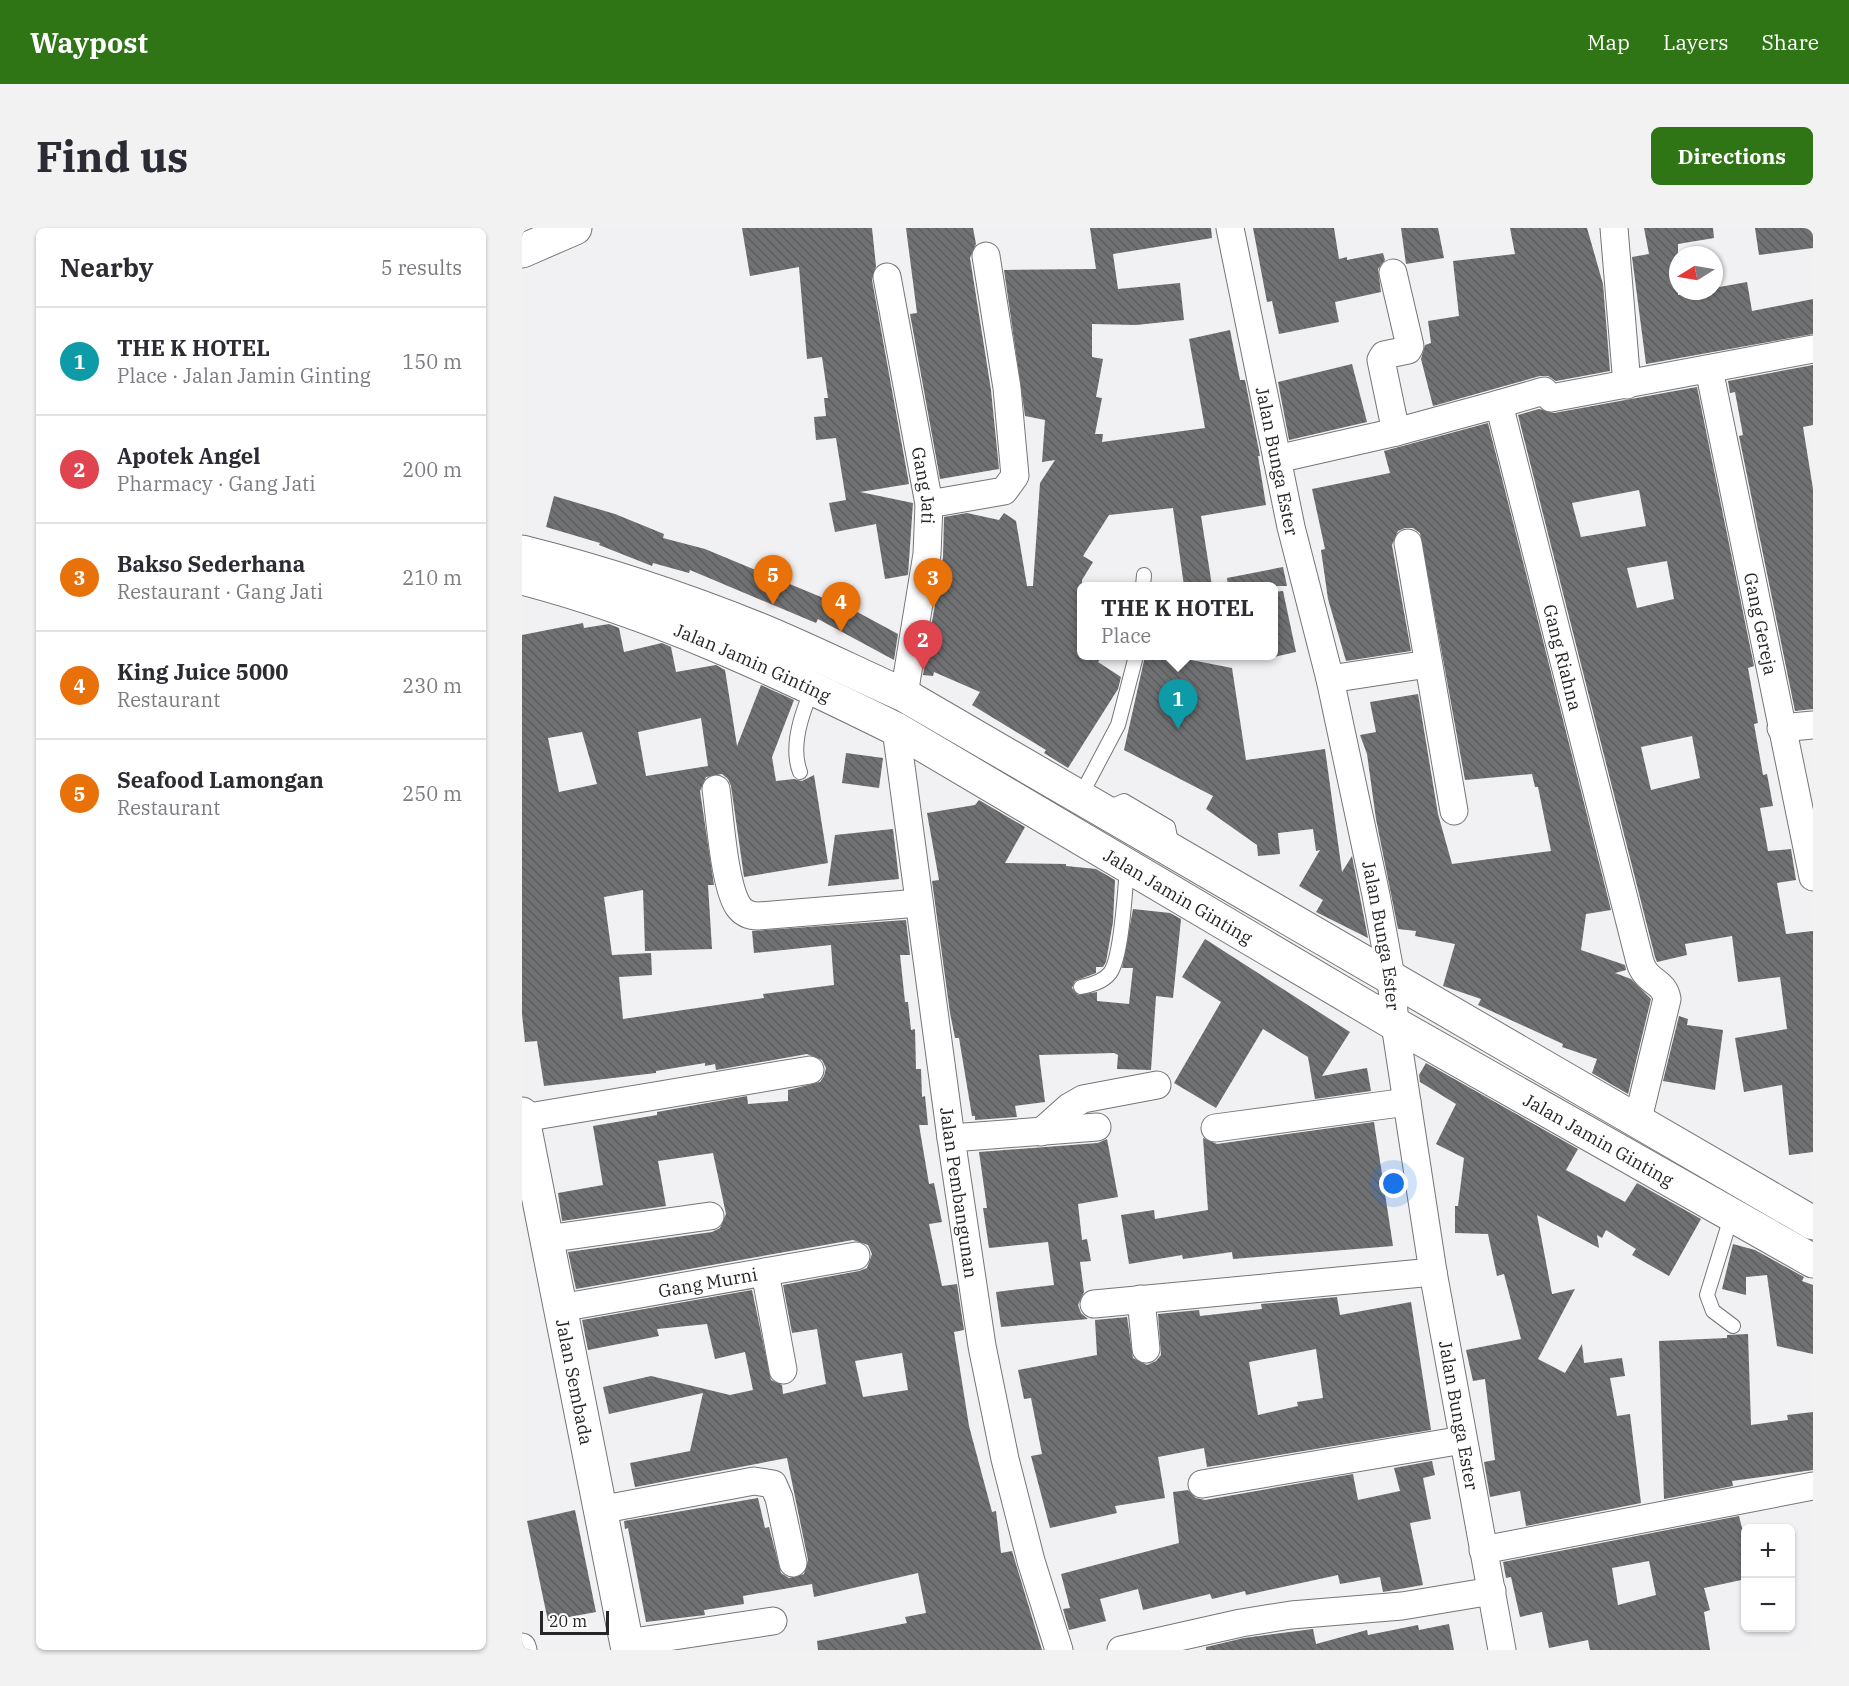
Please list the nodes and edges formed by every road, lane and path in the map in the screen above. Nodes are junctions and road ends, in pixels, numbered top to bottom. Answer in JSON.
{"nodes":[{"id":1,"x":575,"y":228,"type":"edge"},
{"id":2,"x":1230,"y":228,"type":"edge"},
{"id":3,"x":1614,"y":228,"type":"edge"},
{"id":4,"x":522,"y":251,"type":"edge"},
{"id":5,"x":986,"y":256,"type":"dead end"},
{"id":6,"x":1393,"y":273,"type":"dead end"},
{"id":7,"x":887,"y":277,"type":"dead end"},
{"id":8,"x":1813,"y":349,"type":"edge"},
{"id":9,"x":1709,"y":369,"type":"junction"},
{"id":10,"x":1627,"y":385,"type":"junction"},
{"id":11,"x":1499,"y":404,"type":"junction"},
{"id":12,"x":1396,"y":432,"type":"junction"},
{"id":13,"x":1277,"y":459,"type":"junction"},
{"id":14,"x":929,"y":504,"type":"junction"},
{"id":15,"x":1408,"y":543,"type":"dead end"},
{"id":16,"x":522,"y":552,"type":"edge"},
{"id":17,"x":522,"y":578,"type":"edge"},
{"id":18,"x":1135,"y":660,"type":"edge"},
{"id":19,"x":1428,"y":664,"type":"junction"},
{"id":20,"x":1330,"y":680,"type":"junction"},
{"id":21,"x":813,"y":688,"type":"junction"},
{"id":22,"x":904,"y":695,"type":"junction"},
{"id":23,"x":1813,"y":725,"type":"edge"},
{"id":24,"x":1781,"y":728,"type":"junction"},
{"id":25,"x":896,"y":729,"type":"junction"},
{"id":26,"x":800,"y":771,"type":"dead end"},
{"id":27,"x":716,"y":789,"type":"dead end"},
{"id":28,"x":1092,"y":803,"type":"junction"},
{"id":29,"x":1454,"y":811,"type":"dead end"},
{"id":30,"x":1807,"y":820,"type":"edge"},
{"id":31,"x":1127,"y":867,"type":"junction"},
{"id":32,"x":1813,"y":877,"type":"edge"},
{"id":33,"x":919,"y":903,"type":"junction"},
{"id":34,"x":1391,"y":977,"type":"junction"},
{"id":35,"x":1081,"y":987,"type":"dead end"},
{"id":36,"x":1395,"y":1024,"type":"junction"},
{"id":37,"x":810,"y":1070,"type":"dead end"},
{"id":38,"x":1157,"y":1085,"type":"dead end"},
{"id":39,"x":1407,"y":1102,"type":"junction"},
{"id":40,"x":522,"y":1116,"type":"edge"},
{"id":41,"x":1637,"y":1123,"type":"junction"},
{"id":42,"x":1097,"y":1127,"type":"dead end"},
{"id":43,"x":1215,"y":1128,"type":"dead end"},
{"id":44,"x":1041,"y":1132,"type":"junction"},
{"id":45,"x":951,"y":1138,"type":"junction"},
{"id":46,"x":1732,"y":1214,"type":"junction"},
{"id":47,"x":710,"y":1216,"type":"dead end"},
{"id":48,"x":1813,"y":1223,"type":"edge"},
{"id":49,"x":546,"y":1239,"type":"junction"},
{"id":50,"x":856,"y":1257,"type":"dead end"},
{"id":51,"x":1813,"y":1261,"type":"edge"},
{"id":52,"x":765,"y":1272,"type":"junction"},
{"id":53,"x":1433,"y":1272,"type":"junction"},
{"id":54,"x":1140,"y":1299,"type":"junction"},
{"id":55,"x":1094,"y":1304,"type":"dead end"},
{"id":56,"x":560,"y":1308,"type":"junction"},
{"id":57,"x":1733,"y":1326,"type":"dead end"},
{"id":58,"x":1146,"y":1349,"type":"dead end"},
{"id":59,"x":783,"y":1370,"type":"dead end"},
{"id":60,"x":1463,"y":1440,"type":"junction"},
{"id":61,"x":1202,"y":1484,"type":"dead end"},
{"id":62,"x":1813,"y":1486,"type":"edge"},
{"id":63,"x":599,"y":1510,"type":"junction"},
{"id":64,"x":1483,"y":1550,"type":"junction"},
{"id":65,"x":792,"y":1563,"type":"dead end"},
{"id":66,"x":1492,"y":1591,"type":"junction"},
{"id":67,"x":773,"y":1620,"type":"dead end"},
{"id":68,"x":628,"y":1647,"type":"edge"},
{"id":69,"x":1059,"y":1650,"type":"edge"},
{"id":70,"x":1121,"y":1650,"type":"edge"},
{"id":71,"x":1502,"y":1650,"type":"edge"}],
"edges":[{"from":1,"to":4,"type":"main road"},
{"from":2,"to":13,"type":"street","name":"Jalan Bunga Ester"},
{"from":3,"to":10,"type":"street"},
{"from":5,"to":14,"type":"street"},
{"from":6,"to":12,"type":"street"},
{"from":7,"to":14,"type":"street","name":"Gang Jati"},
{"from":8,"to":9,"type":"street"},
{"from":9,"to":10,"type":"street"},
{"from":9,"to":24,"type":"street","name":"Gang Gereja"},
{"from":10,"to":11,"type":"street"},
{"from":11,"to":12,"type":"street"},
{"from":11,"to":41,"type":"street","name":"Gang Riahna"},
{"from":12,"to":13,"type":"street"},
{"from":13,"to":20,"type":"street","name":"Jalan Bunga Ester"},
{"from":14,"to":22,"type":"street","name":"Gang Jati"},
{"from":15,"to":19,"type":"street"},
{"from":16,"to":22,"type":"main road","name":"Jalan Jamin Ginting"},
{"from":17,"to":21,"type":"main road","name":"Jalan Jamin Ginting"},
{"from":18,"to":28,"type":"lane"},
{"from":19,"to":20,"type":"street"},
{"from":19,"to":29,"type":"street"},
{"from":20,"to":34,"type":"street","name":"Jalan Bunga Ester"},
{"from":21,"to":25,"type":"main road","name":"Jalan Jamin Ginting"},
{"from":21,"to":26,"type":"lane"},
{"from":22,"to":28,"type":"main road","name":"Jalan Jamin Ginting"},
{"from":23,"to":24,"type":"street"},
{"from":24,"to":30,"type":"street","name":"Gang Gereja"},
{"from":25,"to":31,"type":"main road","name":"Jalan Jamin Ginting"},
{"from":25,"to":33,"type":"street","name":"Jalan Pembangunan"},
{"from":27,"to":33,"type":"street"},
{"from":28,"to":34,"type":"main road","name":"Jalan Jamin Ginting"},
{"from":30,"to":32,"type":"street","name":"Gang Gereja"},
{"from":31,"to":35,"type":"lane"},
{"from":31,"to":36,"type":"main road","name":"Jalan Jamin Ginting"},
{"from":33,"to":45,"type":"street","name":"Jalan Pembangunan"},
{"from":34,"to":36,"type":"street","name":"Jalan Bunga Ester"},
{"from":34,"to":41,"type":"main road","name":"Jalan Jamin Ginting"},
{"from":36,"to":39,"type":"street","name":"Jalan Bunga Ester"},
{"from":36,"to":46,"type":"main road","name":"Jalan Jamin Ginting"},
{"from":37,"to":40,"type":"street"},
{"from":38,"to":44,"type":"street"},
{"from":39,"to":43,"type":"street"},
{"from":39,"to":53,"type":"street","name":"Jalan Bunga Ester"},
{"from":40,"to":49,"type":"main road","name":"Jalan Sembada"},
{"from":41,"to":48,"type":"main road","name":"Jalan Jamin Ginting"},
{"from":42,"to":44,"type":"street"},
{"from":44,"to":45,"type":"street"},
{"from":45,"to":69,"type":"street","name":"Jalan Pembangunan"},
{"from":46,"to":51,"type":"main road","name":"Jalan Jamin Ginting"},
{"from":46,"to":57,"type":"lane"},
{"from":47,"to":49,"type":"street"},
{"from":49,"to":56,"type":"main road","name":"Jalan Sembada"},
{"from":50,"to":52,"type":"street","name":"Gang Murni"},
{"from":52,"to":56,"type":"street","name":"Gang Murni"},
{"from":52,"to":59,"type":"street"},
{"from":53,"to":54,"type":"street"},
{"from":53,"to":60,"type":"street","name":"Jalan Bunga Ester"},
{"from":54,"to":55,"type":"street"},
{"from":54,"to":58,"type":"street"},
{"from":56,"to":63,"type":"main road","name":"Jalan Sembada"},
{"from":60,"to":61,"type":"street"},
{"from":60,"to":64,"type":"street","name":"Jalan Bunga Ester"},
{"from":62,"to":64,"type":"street"},
{"from":63,"to":65,"type":"street"},
{"from":63,"to":68,"type":"main road","name":"Jalan Sembada"},
{"from":64,"to":66,"type":"street","name":"Jalan Bunga Ester"},
{"from":66,"to":70,"type":"street"},
{"from":66,"to":71,"type":"street","name":"Jalan Bunga Ester"},
{"from":67,"to":68,"type":"street"}]}
